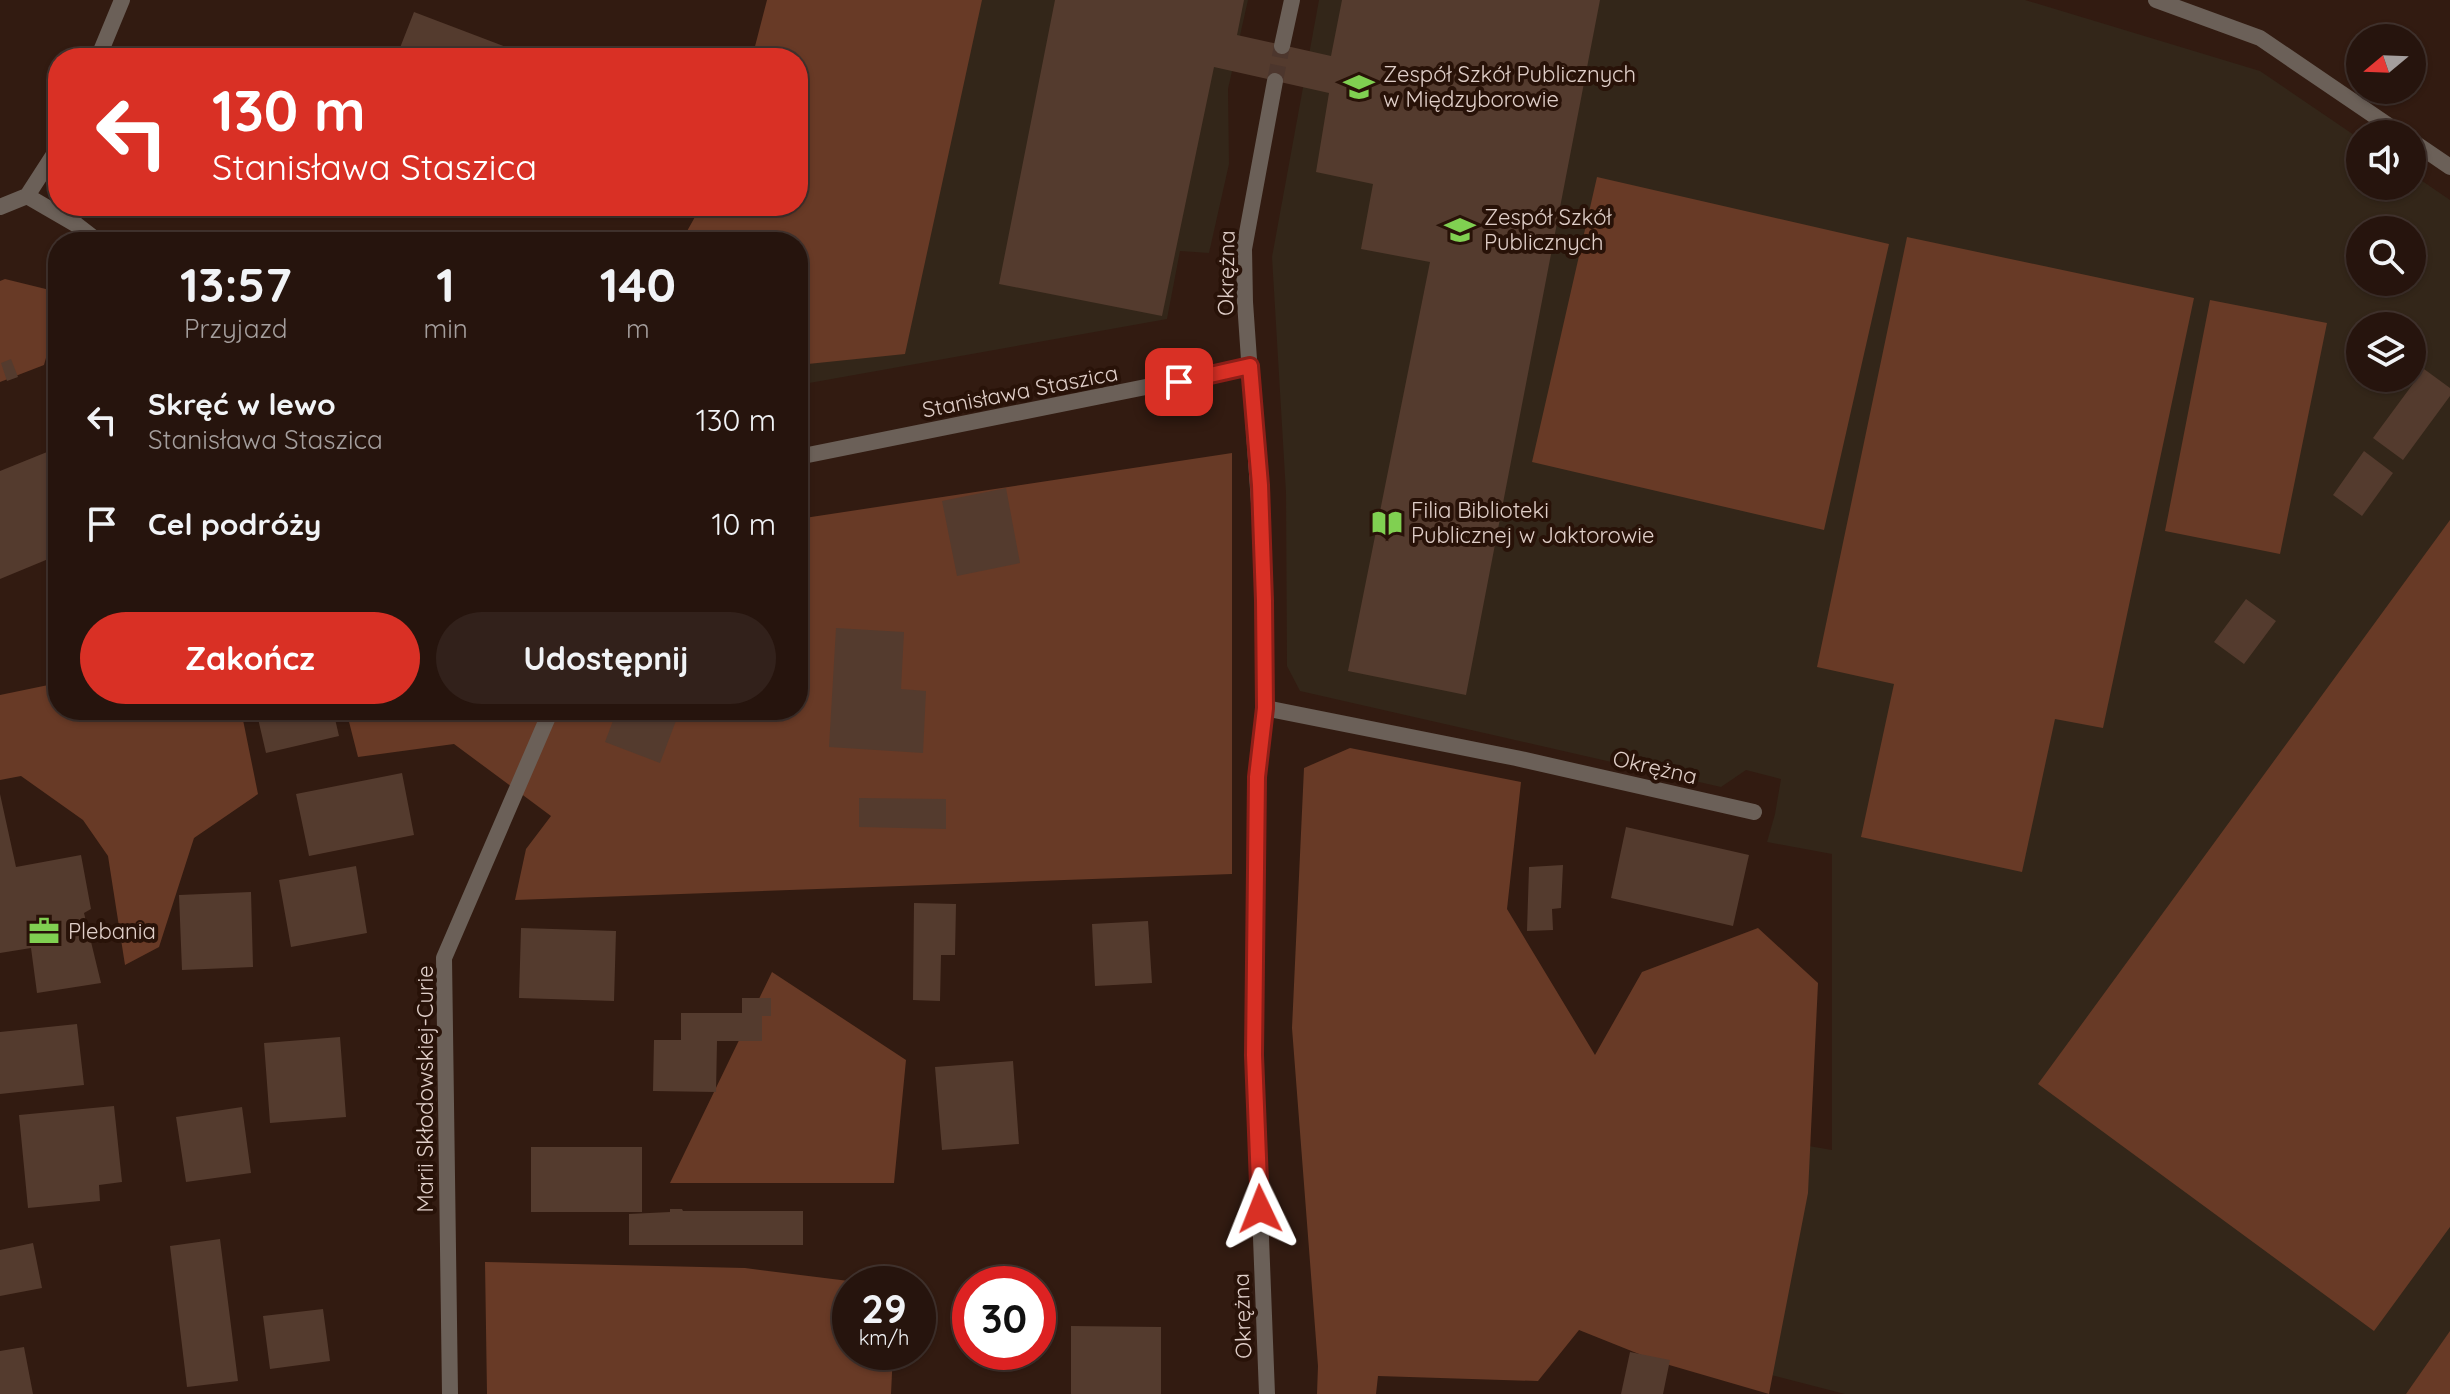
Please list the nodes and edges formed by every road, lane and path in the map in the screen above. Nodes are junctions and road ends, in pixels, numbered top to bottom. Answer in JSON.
{"nodes":[{"id":1,"x":122,"y":0,"type":"edge"},
{"id":2,"x":1292,"y":0,"type":"edge"},
{"id":3,"x":2156,"y":0,"type":"edge"},
{"id":4,"x":1282,"y":46,"type":"tunnel mouth"},
{"id":5,"x":102,"y":48,"type":"edge"},
{"id":6,"x":1275,"y":81,"type":"tunnel mouth"},
{"id":7,"x":2380,"y":120,"type":"edge"},
{"id":8,"x":2426,"y":151,"type":"edge"},
{"id":9,"x":48,"y":163,"type":"edge"},
{"id":10,"x":2450,"y":167,"type":"edge"},
{"id":11,"x":27,"y":196,"type":"junction"},
{"id":12,"x":0,"y":207,"type":"edge"},
{"id":13,"x":48,"y":208,"type":"edge"},
{"id":14,"x":61,"y":216,"type":"edge"},
{"id":15,"x":86,"y":232,"type":"edge"},
{"id":16,"x":1250,"y":366,"type":"junction"},
{"id":17,"x":808,"y":455,"type":"edge"},
{"id":18,"x":1265,"y":708,"type":"junction"},
{"id":19,"x":547,"y":720,"type":"edge"},
{"id":20,"x":1754,"y":812,"type":"dead end"},
{"id":21,"x":450,"y":1394,"type":"edge"},
{"id":22,"x":1267,"y":1394,"type":"edge"}],
"edges":[{"from":1,"to":5,"type":"street"},
{"from":2,"to":4,"type":"street"},
{"from":3,"to":7,"type":"street"},
{"from":6,"to":16,"type":"street","name":"Okrężna"},
{"from":8,"to":10,"type":"street"},
{"from":9,"to":11,"type":"street"},
{"from":11,"to":12,"type":"street"},
{"from":11,"to":13,"type":"street"},
{"from":14,"to":15,"type":"street"},
{"from":16,"to":17,"type":"street","name":"Stanisława Staszica"},
{"from":16,"to":18,"type":"street","name":"Okrężna"},
{"from":18,"to":20,"type":"street","name":"Okrężna"},
{"from":18,"to":22,"type":"street","name":"Okrężna"},
{"from":19,"to":21,"type":"street","name":"Marii Skłodowskiej-Curie"}]}
